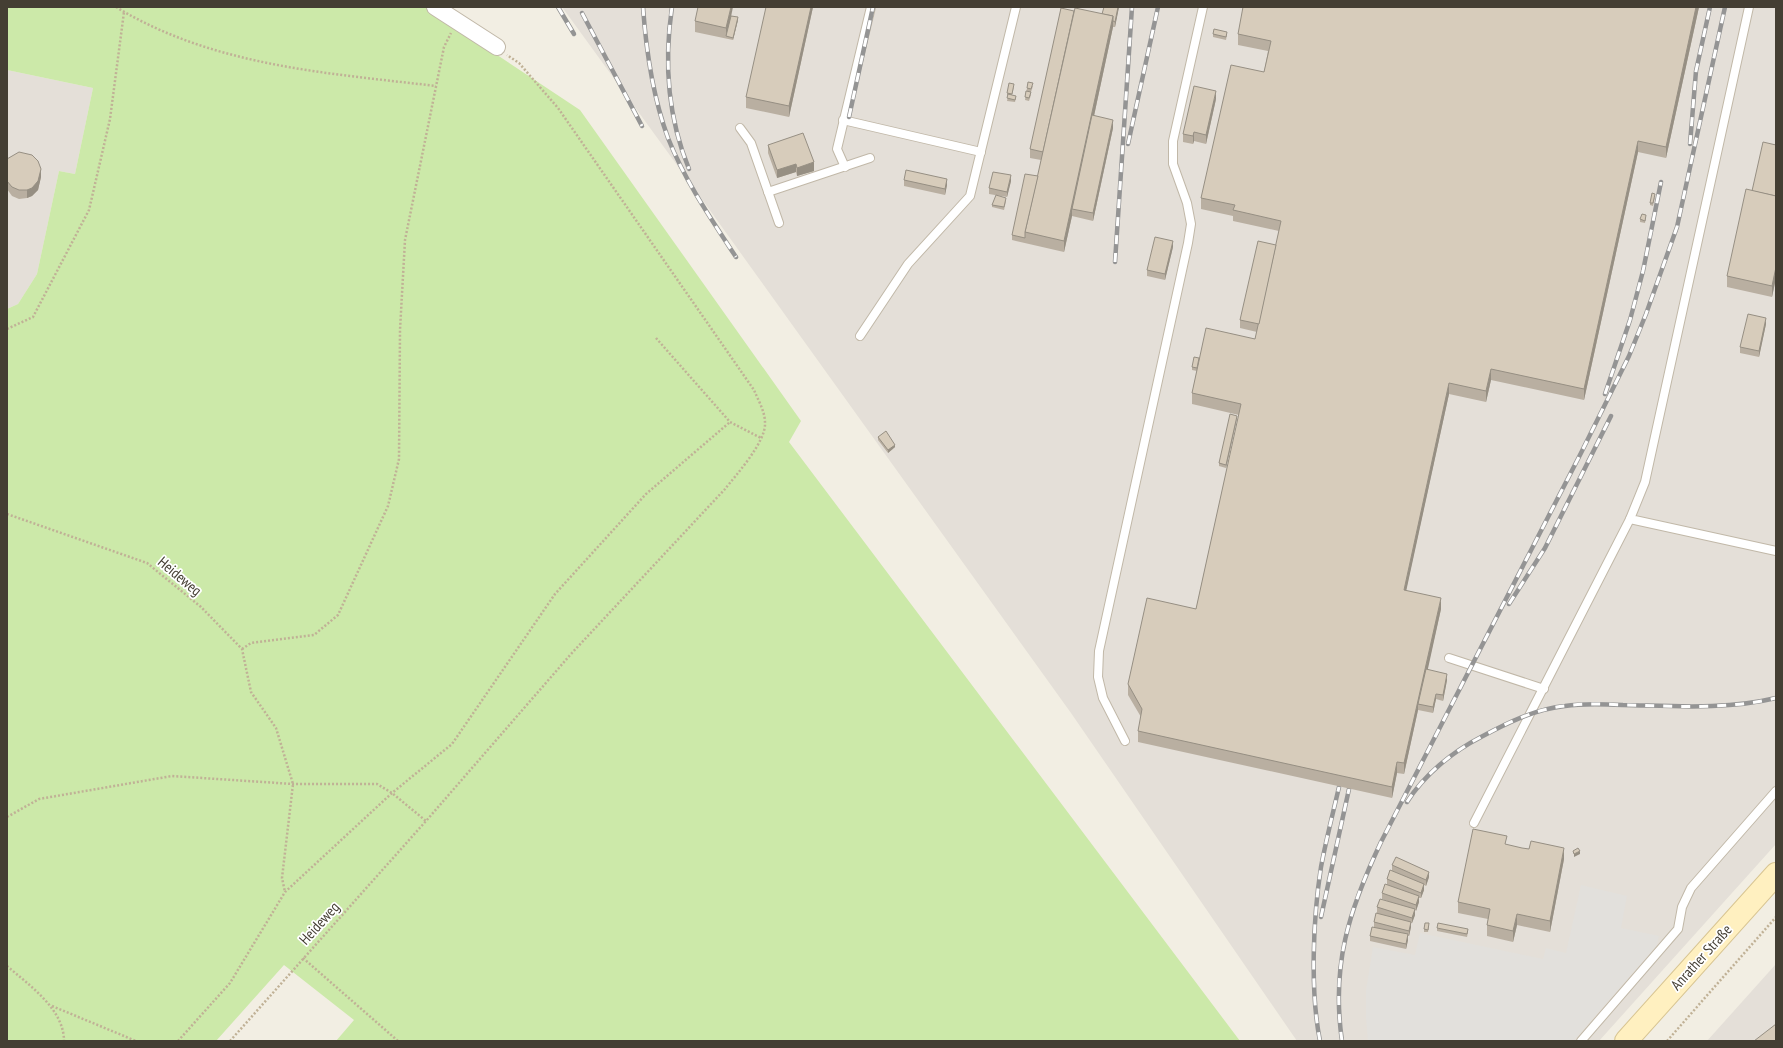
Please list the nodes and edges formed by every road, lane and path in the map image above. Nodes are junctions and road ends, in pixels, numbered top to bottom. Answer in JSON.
{"nodes":[{"id":1,"x":116,"y":7,"type":"edge"},
{"id":2,"x":435,"y":7,"type":"edge"},
{"id":3,"x":871,"y":7,"type":"edge"},
{"id":4,"x":1016,"y":7,"type":"edge"},
{"id":5,"x":1203,"y":7,"type":"edge"},
{"id":6,"x":1749,"y":7,"type":"edge"},
{"id":7,"x":124,"y":12,"type":"junction"},
{"id":8,"x":456,"y":21,"type":"junction"},
{"id":9,"x":497,"y":48,"type":"joint"},
{"id":10,"x":436,"y":86,"type":"junction"},
{"id":11,"x":843,"y":120,"type":"junction"},
{"id":12,"x":740,"y":128,"type":"dead end"},
{"id":13,"x":981,"y":152,"type":"junction"},
{"id":14,"x":870,"y":158,"type":"dead end"},
{"id":15,"x":845,"y":167,"type":"junction"},
{"id":16,"x":768,"y":192,"type":"junction"},
{"id":17,"x":779,"y":223,"type":"dead end"},
{"id":18,"x":7,"y":329,"type":"edge"},
{"id":19,"x":860,"y":336,"type":"dead end"},
{"id":20,"x":656,"y":338,"type":"dead end"},
{"id":21,"x":730,"y":422,"type":"junction"},
{"id":22,"x":761,"y":438,"type":"junction"},
{"id":23,"x":7,"y":514,"type":"edge"},
{"id":24,"x":1630,"y":518,"type":"junction"},
{"id":25,"x":1776,"y":551,"type":"edge"},
{"id":26,"x":242,"y":649,"type":"junction"},
{"id":27,"x":1449,"y":658,"type":"dead end"},
{"id":28,"x":1544,"y":689,"type":"junction"},
{"id":29,"x":1125,"y":740,"type":"dead end"},
{"id":30,"x":293,"y":784,"type":"junction"},
{"id":31,"x":1776,"y":791,"type":"edge"},
{"id":32,"x":392,"y":793,"type":"junction"},
{"id":33,"x":7,"y":817,"type":"edge"},
{"id":34,"x":426,"y":821,"type":"junction"},
{"id":35,"x":1474,"y":823,"type":"dead end"},
{"id":36,"x":1776,"y":874,"type":"edge"},
{"id":37,"x":285,"y":892,"type":"junction"},
{"id":38,"x":1776,"y":917,"type":"edge"},
{"id":39,"x":303,"y":958,"type":"junction"},
{"id":40,"x":7,"y":966,"type":"edge"},
{"id":41,"x":52,"y":1006,"type":"junction"},
{"id":42,"x":64,"y":1041,"type":"edge"},
{"id":43,"x":136,"y":1041,"type":"edge"},
{"id":44,"x":178,"y":1041,"type":"edge"},
{"id":45,"x":230,"y":1041,"type":"edge"},
{"id":46,"x":398,"y":1041,"type":"edge"},
{"id":47,"x":1580,"y":1041,"type":"edge"},
{"id":48,"x":1626,"y":1041,"type":"edge"},
{"id":49,"x":1667,"y":1041,"type":"edge"}],
"edges":[{"from":1,"to":7,"type":"path"},
{"from":2,"to":8,"type":"street"},
{"from":3,"to":11,"type":"lane"},
{"from":4,"to":13,"type":"lane"},
{"from":5,"to":29,"type":"lane"},
{"from":6,"to":24,"type":"lane"},
{"from":7,"to":10,"type":"path"},
{"from":7,"to":18,"type":"path"},
{"from":8,"to":9,"type":"street"},
{"from":8,"to":10,"type":"path"},
{"from":9,"to":22,"type":"path"},
{"from":10,"to":26,"type":"path"},
{"from":11,"to":13,"type":"lane"},
{"from":11,"to":15,"type":"lane"},
{"from":12,"to":16,"type":"lane"},
{"from":13,"to":19,"type":"lane"},
{"from":14,"to":15,"type":"lane"},
{"from":15,"to":16,"type":"lane"},
{"from":16,"to":17,"type":"lane"},
{"from":20,"to":21,"type":"path"},
{"from":21,"to":22,"type":"path"},
{"from":21,"to":32,"type":"path"},
{"from":22,"to":34,"type":"path","name":"Heideweg"},
{"from":23,"to":26,"type":"path","name":"Heideweg"},
{"from":24,"to":25,"type":"lane"},
{"from":24,"to":28,"type":"lane"},
{"from":26,"to":30,"type":"path"},
{"from":27,"to":28,"type":"lane"},
{"from":28,"to":35,"type":"lane"},
{"from":30,"to":32,"type":"path"},
{"from":30,"to":33,"type":"path"},
{"from":30,"to":37,"type":"path"},
{"from":31,"to":47,"type":"lane"},
{"from":32,"to":34,"type":"path"},
{"from":32,"to":37,"type":"path"},
{"from":34,"to":39,"type":"path","name":"Heideweg"},
{"from":36,"to":48,"type":"main road","name":"Anrather Straße"},
{"from":37,"to":44,"type":"path"},
{"from":38,"to":49,"type":"path"},
{"from":39,"to":45,"type":"path","name":"Heideweg"},
{"from":39,"to":46,"type":"path"},
{"from":40,"to":41,"type":"path"},
{"from":41,"to":42,"type":"path"},
{"from":41,"to":43,"type":"path"}]}
